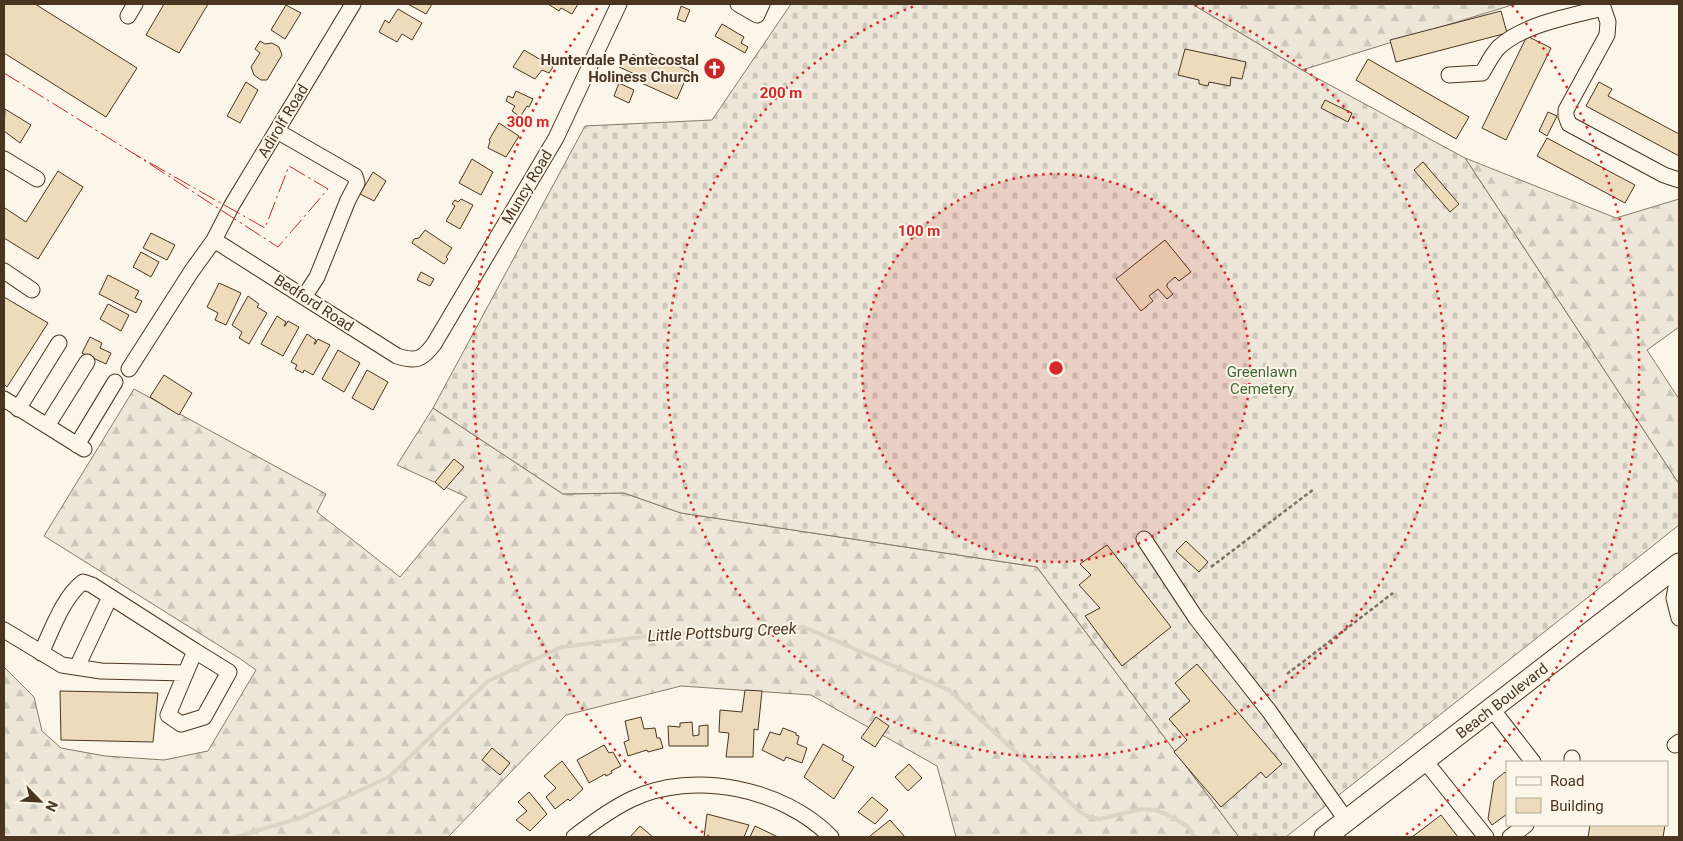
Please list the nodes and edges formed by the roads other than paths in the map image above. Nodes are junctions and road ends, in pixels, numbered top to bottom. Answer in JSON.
{"nodes":[{"id":1,"x":353,"y":4,"type":"edge"},
{"id":2,"x":619,"y":4,"type":"edge"},
{"id":3,"x":738,"y":4,"type":"edge"},
{"id":4,"x":1602,"y":6,"type":"edge"},
{"id":5,"x":759,"y":10,"type":"edge"},
{"id":6,"x":1449,"y":75,"type":"dead end"},
{"id":7,"x":277,"y":131,"type":"junction"},
{"id":8,"x":4,"y":159,"type":"edge"},
{"id":9,"x":37,"y":179,"type":"dead end"},
{"id":10,"x":1679,"y":180,"type":"edge"},
{"id":11,"x":214,"y":240,"type":"junction"},
{"id":12,"x":4,"y":271,"type":"edge"},
{"id":13,"x":32,"y":290,"type":"dead end"},
{"id":14,"x":304,"y":297,"type":"junction"},
{"id":15,"x":59,"y":343,"type":"dead end"},
{"id":16,"x":418,"y":359,"type":"joint"},
{"id":17,"x":87,"y":362,"type":"dead end"},
{"id":18,"x":129,"y":369,"type":"dead end"},
{"id":19,"x":116,"y":382,"type":"dead end"},
{"id":20,"x":4,"y":399,"type":"edge"},
{"id":21,"x":18,"y":409,"type":"junction"},
{"id":22,"x":47,"y":426,"type":"junction"},
{"id":23,"x":1144,"y":539,"type":"dead end"},
{"id":24,"x":1679,"y":564,"type":"edge"},
{"id":25,"x":1679,"y":570,"type":"edge"},
{"id":26,"x":110,"y":597,"type":"junction"},
{"id":27,"x":1679,"y":618,"type":"edge"},
{"id":28,"x":4,"y":630,"type":"edge"},
{"id":29,"x":195,"y":651,"type":"junction"},
{"id":30,"x":41,"y":652,"type":"junction"},
{"id":31,"x":77,"y":667,"type":"junction"},
{"id":32,"x":185,"y":673,"type":"junction"},
{"id":33,"x":1492,"y":709,"type":"junction"},
{"id":34,"x":1424,"y":761,"type":"junction"},
{"id":35,"x":1532,"y":761,"type":"edge"},
{"id":36,"x":1347,"y":821,"type":"junction"},
{"id":37,"x":1525,"y":826,"type":"edge"},
{"id":38,"x":574,"y":837,"type":"edge"},
{"id":39,"x":831,"y":837,"type":"edge"},
{"id":40,"x":1325,"y":837,"type":"edge"},
{"id":41,"x":1486,"y":837,"type":"edge"},
{"id":42,"x":1510,"y":837,"type":"edge"}],
"edges":[{"from":1,"to":7,"type":"street","name":"Adirolf Road"},
{"from":2,"to":16,"type":"street","name":"Muncy Road"},
{"from":3,"to":5,"type":"street"},
{"from":4,"to":6,"type":"street"},
{"from":4,"to":10,"type":"street"},
{"from":7,"to":11,"type":"street","name":"Adirolf Road"},
{"from":7,"to":14,"type":"street"},
{"from":8,"to":9,"type":"street"},
{"from":11,"to":14,"type":"street","name":"Bedford Road"},
{"from":11,"to":18,"type":"street","name":"Adirolf Road"},
{"from":12,"to":13,"type":"street"},
{"from":14,"to":16,"type":"street","name":"Bedford Road"},
{"from":15,"to":21,"type":"street"},
{"from":17,"to":22,"type":"street"},
{"from":19,"to":22,"type":"street"},
{"from":20,"to":21,"type":"street"},
{"from":21,"to":22,"type":"street"},
{"from":23,"to":36,"type":"street"},
{"from":24,"to":33,"type":"highway","name":"Beach Boulevard"},
{"from":25,"to":27,"type":"street"},
{"from":26,"to":29,"type":"street"},
{"from":26,"to":30,"type":"street"},
{"from":26,"to":31,"type":"street"},
{"from":28,"to":30,"type":"street"},
{"from":29,"to":32,"type":"street"},
{"from":29,"to":32,"type":"street"},
{"from":30,"to":31,"type":"street"},
{"from":31,"to":32,"type":"street"},
{"from":33,"to":34,"type":"highway","name":"Beach Boulevard"},
{"from":33,"to":35,"type":"street"},
{"from":34,"to":36,"type":"highway","name":"Beach Boulevard"},
{"from":34,"to":41,"type":"street"},
{"from":36,"to":40,"type":"highway","name":"Beach Boulevard"},
{"from":37,"to":42,"type":"street"},
{"from":38,"to":39,"type":"street"}]}
